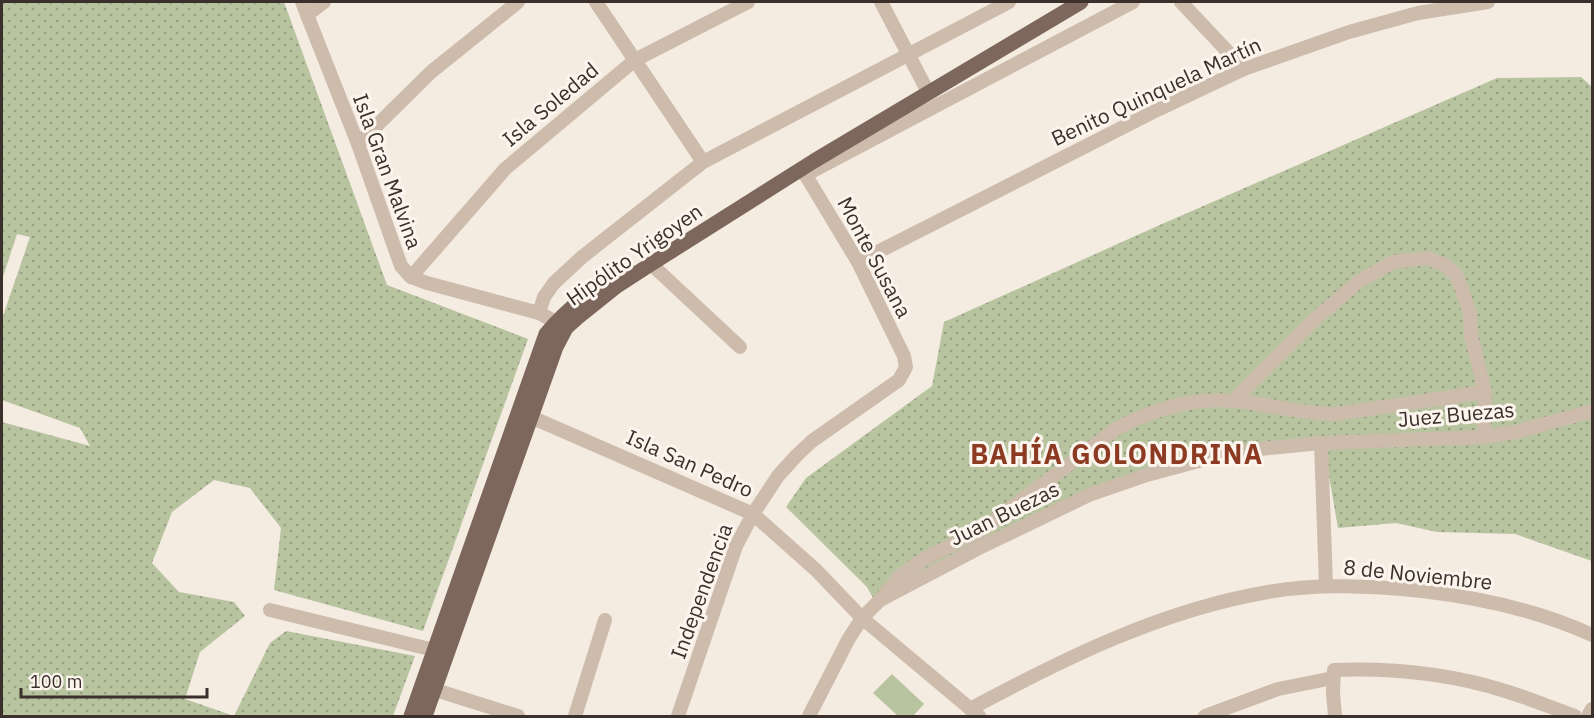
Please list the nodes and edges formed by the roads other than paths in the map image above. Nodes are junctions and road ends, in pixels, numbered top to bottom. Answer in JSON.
{"nodes":[{"id":1,"x":324,"y":2,"type":"edge"},
{"id":2,"x":518,"y":2,"type":"edge"},
{"id":3,"x":596,"y":2,"type":"edge"},
{"id":4,"x":748,"y":2,"type":"edge"},
{"id":5,"x":881,"y":2,"type":"edge"},
{"id":6,"x":1009,"y":2,"type":"edge"},
{"id":7,"x":1065,"y":2,"type":"edge"},
{"id":8,"x":1081,"y":2,"type":"edge"},
{"id":9,"x":1133,"y":2,"type":"edge"},
{"id":10,"x":1181,"y":2,"type":"edge"},
{"id":11,"x":1488,"y":2,"type":"edge"},
{"id":12,"x":304,"y":8,"type":"edge"},
{"id":13,"x":909,"y":55,"type":"junction"},
{"id":14,"x":635,"y":60,"type":"junction"},
{"id":15,"x":1244,"y":69,"type":"junction"},
{"id":16,"x":926,"y":88,"type":"junction"},
{"id":17,"x":358,"y":144,"type":"junction"},
{"id":18,"x":703,"y":162,"type":"junction"},
{"id":19,"x":804,"y":172,"type":"junction"},
{"id":20,"x":858,"y":262,"type":"junction"},
{"id":21,"x":651,"y":264,"type":"junction"},
{"id":22,"x":411,"y":277,"type":"junction"},
{"id":23,"x":539,"y":313,"type":"junction"},
{"id":24,"x":556,"y":322,"type":"junction"},
{"id":25,"x":740,"y":347,"type":"dead end"},
{"id":26,"x":906,"y":367,"type":"joint"},
{"id":27,"x":1485,"y":392,"type":"junction"},
{"id":28,"x":1233,"y":401,"type":"junction"},
{"id":29,"x":1593,"y":411,"type":"edge"},
{"id":30,"x":531,"y":417,"type":"junction"},
{"id":31,"x":1484,"y":437,"type":"junction"},
{"id":32,"x":1321,"y":443,"type":"junction"},
{"id":33,"x":753,"y":514,"type":"junction"},
{"id":34,"x":1326,"y":586,"type":"junction"},
{"id":35,"x":880,"y":600,"type":"junction"},
{"id":36,"x":270,"y":610,"type":"dead end"},
{"id":37,"x":862,"y":618,"type":"junction"},
{"id":38,"x":605,"y":620,"type":"dead end"},
{"id":39,"x":1593,"y":635,"type":"edge"},
{"id":40,"x":434,"y":651,"type":"junction"},
{"id":41,"x":1333,"y":678,"type":"junction"},
{"id":42,"x":428,"y":688,"type":"junction"},
{"id":43,"x":1593,"y":709,"type":"edge"},
{"id":44,"x":975,"y":713,"type":"edge"},
{"id":45,"x":411,"y":717,"type":"edge"},
{"id":46,"x":425,"y":717,"type":"edge"},
{"id":47,"x":518,"y":717,"type":"edge"},
{"id":48,"x":575,"y":717,"type":"edge"},
{"id":49,"x":678,"y":717,"type":"edge"},
{"id":50,"x":809,"y":717,"type":"edge"},
{"id":51,"x":1204,"y":717,"type":"edge"},
{"id":52,"x":1335,"y":717,"type":"edge"},
{"id":53,"x":1575,"y":717,"type":"edge"},
{"id":54,"x":1588,"y":717,"type":"edge"}],
"edges":[{"from":1,"to":12,"type":"street"},
{"from":2,"to":17,"type":"street"},
{"from":3,"to":14,"type":"street"},
{"from":4,"to":14,"type":"street","name":"Isla Soledad"},
{"from":5,"to":13,"type":"street"},
{"from":6,"to":13,"type":"street"},
{"from":7,"to":16,"type":"main road","name":"Hipólito Yrigoyen"},
{"from":8,"to":16,"type":"main road","name":"Hipólito Yrigoyen"},
{"from":9,"to":19,"type":"street"},
{"from":10,"to":15,"type":"street"},
{"from":11,"to":15,"type":"street","name":"Benito Quinquela Martín"},
{"from":12,"to":17,"type":"street","name":"Isla Gran Malvina"},
{"from":13,"to":16,"type":"street"},
{"from":13,"to":18,"type":"street"},
{"from":14,"to":18,"type":"street"},
{"from":14,"to":22,"type":"street","name":"Isla Soledad"},
{"from":15,"to":20,"type":"street","name":"Benito Quinquela Martín"},
{"from":16,"to":19,"type":"main road","name":"Hipólito Yrigoyen"},
{"from":16,"to":24,"type":"main road","name":"Hipólito Yrigoyen"},
{"from":17,"to":22,"type":"street","name":"Isla Gran Malvina"},
{"from":18,"to":23,"type":"street"},
{"from":19,"to":20,"type":"street","name":"Monte Susana"},
{"from":19,"to":21,"type":"main road","name":"Hipólito Yrigoyen"},
{"from":20,"to":26,"type":"street","name":"Monte Susana"},
{"from":21,"to":25,"type":"street"},
{"from":21,"to":30,"type":"main road","name":"Hipólito Yrigoyen"},
{"from":22,"to":23,"type":"street","name":"Isla Gran Malvina"},
{"from":23,"to":24,"type":"street","name":"Isla Gran Malvina"},
{"from":24,"to":40,"type":"main road","name":"Hipólito Yrigoyen"},
{"from":26,"to":33,"type":"street","name":"Independencia"},
{"from":27,"to":28,"type":"street"},
{"from":27,"to":28,"type":"street"},
{"from":27,"to":31,"type":"street"},
{"from":28,"to":35,"type":"street"},
{"from":29,"to":31,"type":"street","name":"Juez Buezas"},
{"from":30,"to":33,"type":"street","name":"Isla San Pedro"},
{"from":30,"to":42,"type":"main road","name":"Hipólito Yrigoyen"},
{"from":31,"to":32,"type":"street","name":"Juez Buezas"},
{"from":32,"to":34,"type":"street"},
{"from":32,"to":35,"type":"street","name":"Juan Buezas"},
{"from":33,"to":37,"type":"street","name":"Isla San Pedro"},
{"from":33,"to":49,"type":"street","name":"Independencia"},
{"from":34,"to":39,"type":"street","name":"8 de Noviembre"},
{"from":34,"to":44,"type":"street","name":"8 de Noviembre"},
{"from":35,"to":37,"type":"street","name":"Juan Buezas"},
{"from":36,"to":40,"type":"street"},
{"from":37,"to":44,"type":"street"},
{"from":37,"to":50,"type":"street","name":"Juan Buezas"},
{"from":38,"to":48,"type":"street"},
{"from":40,"to":42,"type":"main road","name":"Hipólito Yrigoyen"},
{"from":41,"to":51,"type":"street"},
{"from":41,"to":52,"type":"street"},
{"from":41,"to":53,"type":"street"},
{"from":42,"to":45,"type":"main road","name":"Hipólito Yrigoyen"},
{"from":42,"to":46,"type":"main road","name":"Hipólito Yrigoyen"},
{"from":42,"to":47,"type":"street"},
{"from":43,"to":54,"type":"street"}]}
